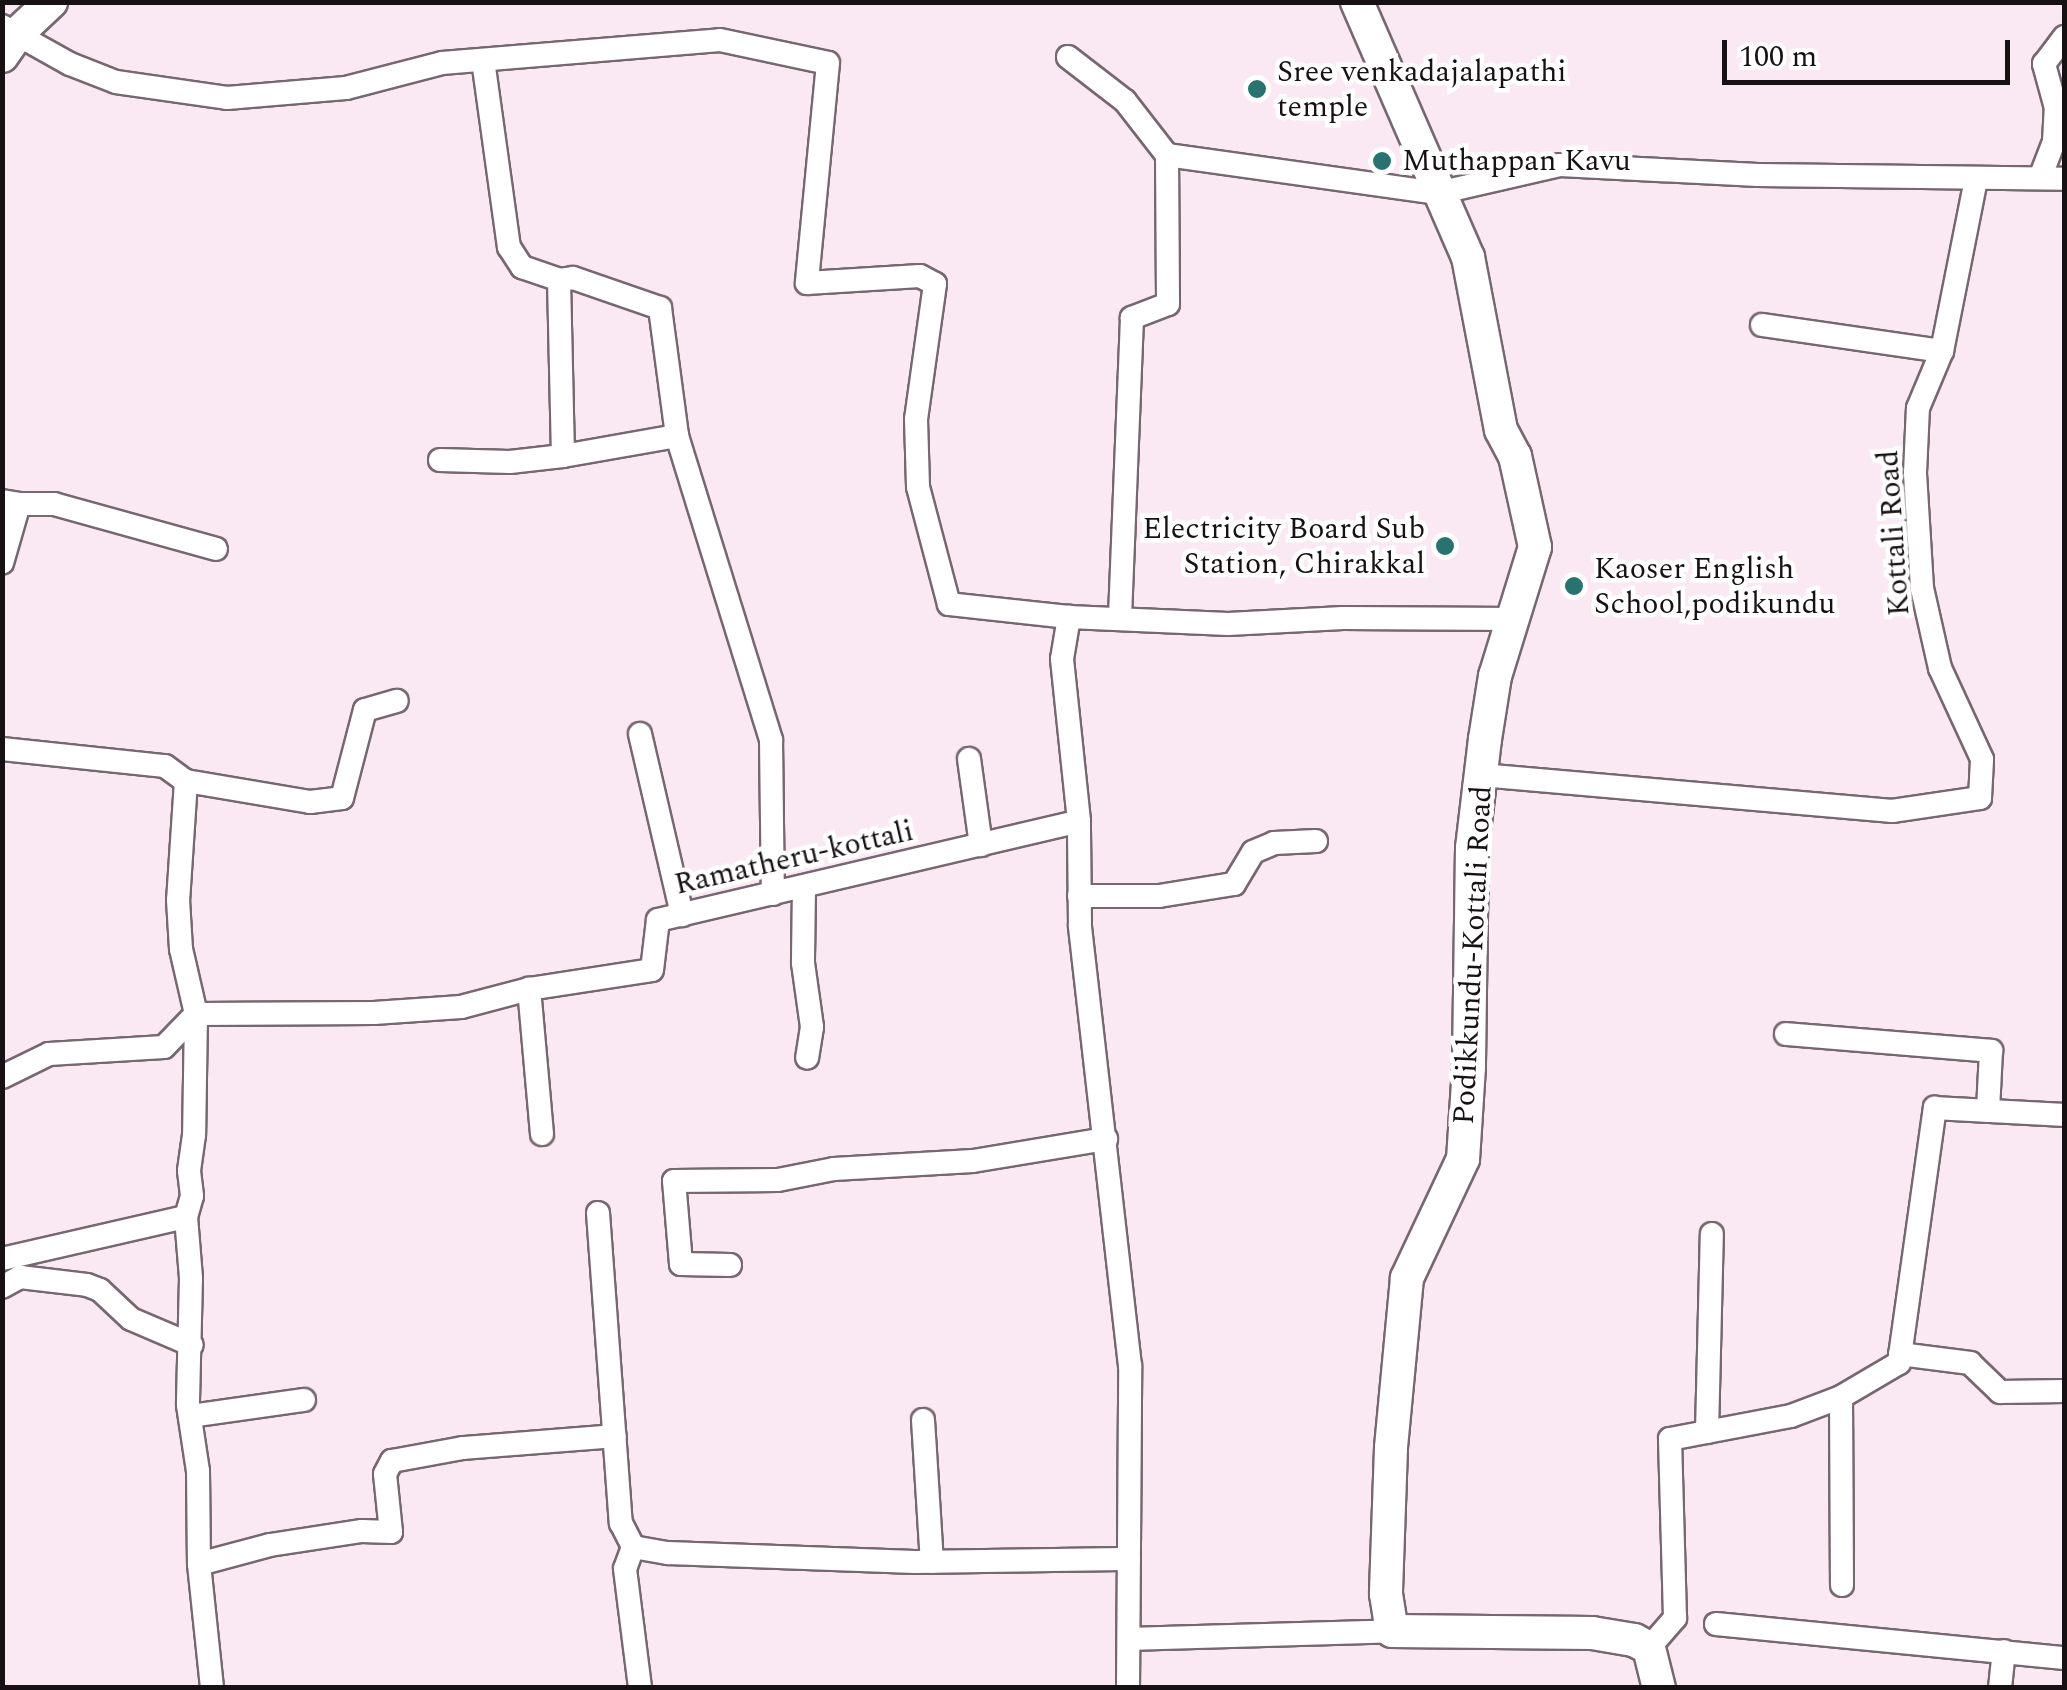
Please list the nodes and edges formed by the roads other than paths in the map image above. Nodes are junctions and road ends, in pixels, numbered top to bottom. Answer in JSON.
{"nodes":[{"id":1,"x":51,"y":2,"type":"edge"},
{"id":2,"x":1356,"y":2,"type":"edge"},
{"id":3,"x":2064,"y":37,"type":"edge"},
{"id":4,"x":8,"y":38,"type":"edge"},
{"id":5,"x":1068,"y":58,"type":"dead end"},
{"id":6,"x":484,"y":60,"type":"junction"},
{"id":7,"x":1167,"y":155,"type":"junction"},
{"id":8,"x":2040,"y":178,"type":"junction"},
{"id":9,"x":2064,"y":179,"type":"edge"},
{"id":10,"x":1976,"y":180,"type":"junction"},
{"id":11,"x":1438,"y":193,"type":"junction"},
{"id":12,"x":559,"y":280,"type":"junction"},
{"id":13,"x":1762,"y":325,"type":"dead end"},
{"id":14,"x":1942,"y":350,"type":"junction"},
{"id":15,"x":677,"y":436,"type":"junction"},
{"id":16,"x":563,"y":456,"type":"junction"},
{"id":17,"x":440,"y":460,"type":"dead end"},
{"id":18,"x":11,"y":502,"type":"edge"},
{"id":19,"x":216,"y":550,"type":"dead end"},
{"id":20,"x":2,"y":563,"type":"edge"},
{"id":21,"x":1068,"y":617,"type":"junction"},
{"id":22,"x":1514,"y":619,"type":"junction"},
{"id":23,"x":1120,"y":620,"type":"junction"},
{"id":24,"x":397,"y":701,"type":"dead end"},
{"id":25,"x":640,"y":734,"type":"dead end"},
{"id":26,"x":2,"y":749,"type":"edge"},
{"id":27,"x":969,"y":759,"type":"dead end"},
{"id":28,"x":1481,"y":775,"type":"junction"},
{"id":29,"x":186,"y":781,"type":"junction"},
{"id":30,"x":1080,"y":821,"type":"junction"},
{"id":31,"x":1316,"y":841,"type":"dead end"},
{"id":32,"x":981,"y":844,"type":"junction"},
{"id":33,"x":804,"y":887,"type":"junction"},
{"id":34,"x":773,"y":894,"type":"junction"},
{"id":35,"x":1079,"y":896,"type":"junction"},
{"id":36,"x":682,"y":915,"type":"junction"},
{"id":37,"x":530,"y":989,"type":"junction"},
{"id":38,"x":196,"y":1014,"type":"junction"},
{"id":39,"x":1786,"y":1034,"type":"dead end"},
{"id":40,"x":807,"y":1058,"type":"dead end"},
{"id":41,"x":2,"y":1077,"type":"edge"},
{"id":42,"x":1988,"y":1111,"type":"junction"},
{"id":43,"x":2064,"y":1114,"type":"edge"},
{"id":44,"x":542,"y":1134,"type":"dead end"},
{"id":45,"x":1106,"y":1138,"type":"junction"},
{"id":46,"x":598,"y":1213,"type":"dead end"},
{"id":47,"x":186,"y":1217,"type":"junction"},
{"id":48,"x":1712,"y":1234,"type":"dead end"},
{"id":49,"x":2,"y":1259,"type":"edge"},
{"id":50,"x":730,"y":1265,"type":"dead end"},
{"id":51,"x":2,"y":1287,"type":"edge"},
{"id":52,"x":192,"y":1345,"type":"junction"},
{"id":53,"x":1900,"y":1354,"type":"junction"},
{"id":54,"x":2064,"y":1391,"type":"edge"},
{"id":55,"x":1841,"y":1397,"type":"junction"},
{"id":56,"x":304,"y":1400,"type":"dead end"},
{"id":57,"x":190,"y":1416,"type":"junction"},
{"id":58,"x":922,"y":1420,"type":"dead end"},
{"id":59,"x":1707,"y":1432,"type":"junction"},
{"id":60,"x":615,"y":1436,"type":"junction"},
{"id":61,"x":633,"y":1547,"type":"junction"},
{"id":62,"x":1128,"y":1559,"type":"junction"},
{"id":63,"x":932,"y":1562,"type":"junction"},
{"id":64,"x":200,"y":1564,"type":"junction"},
{"id":65,"x":1842,"y":1585,"type":"dead end"},
{"id":66,"x":1716,"y":1624,"type":"dead end"},
{"id":67,"x":1392,"y":1631,"type":"junction"},
{"id":68,"x":1130,"y":1639,"type":"junction"},
{"id":69,"x":1649,"y":1648,"type":"junction"},
{"id":70,"x":2004,"y":1651,"type":"junction"},
{"id":71,"x":2064,"y":1658,"type":"edge"},
{"id":72,"x":212,"y":1688,"type":"edge"},
{"id":73,"x":640,"y":1688,"type":"edge"},
{"id":74,"x":1128,"y":1688,"type":"edge"},
{"id":75,"x":1659,"y":1688,"type":"edge"},
{"id":76,"x":2000,"y":1688,"type":"edge"}],
"edges":[{"from":1,"to":4,"type":"main road"},
{"from":2,"to":11,"type":"main road","name":"Podikkundu-Kottali Road"},
{"from":3,"to":8,"type":"street"},
{"from":4,"to":6,"type":"street"},
{"from":5,"to":7,"type":"street"},
{"from":6,"to":12,"type":"street"},
{"from":6,"to":21,"type":"street"},
{"from":7,"to":11,"type":"street"},
{"from":7,"to":23,"type":"street"},
{"from":8,"to":9,"type":"street"},
{"from":8,"to":10,"type":"street"},
{"from":10,"to":11,"type":"street"},
{"from":10,"to":14,"type":"street","name":"Kottali Road"},
{"from":11,"to":22,"type":"main road","name":"Podikkundu-Kottali Road"},
{"from":12,"to":15,"type":"street"},
{"from":12,"to":16,"type":"street"},
{"from":13,"to":14,"type":"street"},
{"from":14,"to":28,"type":"street","name":"Kottali Road"},
{"from":15,"to":16,"type":"street"},
{"from":15,"to":34,"type":"street"},
{"from":16,"to":17,"type":"street"},
{"from":18,"to":19,"type":"street"},
{"from":18,"to":20,"type":"street"},
{"from":21,"to":23,"type":"street"},
{"from":21,"to":30,"type":"street"},
{"from":22,"to":23,"type":"street"},
{"from":22,"to":28,"type":"main road","name":"Podikkundu-Kottali Road"},
{"from":24,"to":29,"type":"street"},
{"from":25,"to":36,"type":"street"},
{"from":26,"to":29,"type":"street"},
{"from":27,"to":32,"type":"street"},
{"from":28,"to":67,"type":"main road","name":"Podikkundu-Kottali Road"},
{"from":29,"to":38,"type":"street"},
{"from":30,"to":32,"type":"street","name":"Ramatheru-kottali"},
{"from":30,"to":35,"type":"street"},
{"from":31,"to":35,"type":"street"},
{"from":32,"to":33,"type":"street","name":"Ramatheru-kottali"},
{"from":33,"to":34,"type":"street","name":"Ramatheru-kottali"},
{"from":33,"to":40,"type":"street"},
{"from":34,"to":36,"type":"street","name":"Ramatheru-kottali"},
{"from":35,"to":45,"type":"street"},
{"from":36,"to":37,"type":"street","name":"Ramatheru-kottali"},
{"from":37,"to":38,"type":"street"},
{"from":37,"to":44,"type":"street"},
{"from":38,"to":41,"type":"street"},
{"from":38,"to":47,"type":"street"},
{"from":39,"to":42,"type":"street"},
{"from":42,"to":43,"type":"street"},
{"from":42,"to":53,"type":"street"},
{"from":45,"to":50,"type":"street"},
{"from":45,"to":62,"type":"street"},
{"from":46,"to":60,"type":"street"},
{"from":47,"to":49,"type":"street"},
{"from":47,"to":52,"type":"street"},
{"from":48,"to":59,"type":"street"},
{"from":51,"to":52,"type":"street"},
{"from":52,"to":57,"type":"street"},
{"from":53,"to":54,"type":"street"},
{"from":53,"to":55,"type":"street"},
{"from":55,"to":59,"type":"street"},
{"from":55,"to":65,"type":"street"},
{"from":56,"to":57,"type":"street"},
{"from":57,"to":64,"type":"street"},
{"from":58,"to":63,"type":"street"},
{"from":59,"to":69,"type":"street"},
{"from":60,"to":61,"type":"street"},
{"from":60,"to":64,"type":"street"},
{"from":61,"to":63,"type":"street"},
{"from":61,"to":73,"type":"street"},
{"from":62,"to":63,"type":"street"},
{"from":62,"to":68,"type":"street"},
{"from":64,"to":72,"type":"street"},
{"from":66,"to":70,"type":"street"},
{"from":67,"to":68,"type":"street"},
{"from":67,"to":69,"type":"main road"},
{"from":68,"to":74,"type":"street"},
{"from":69,"to":75,"type":"main road"},
{"from":70,"to":71,"type":"street"},
{"from":70,"to":76,"type":"street"}]}
